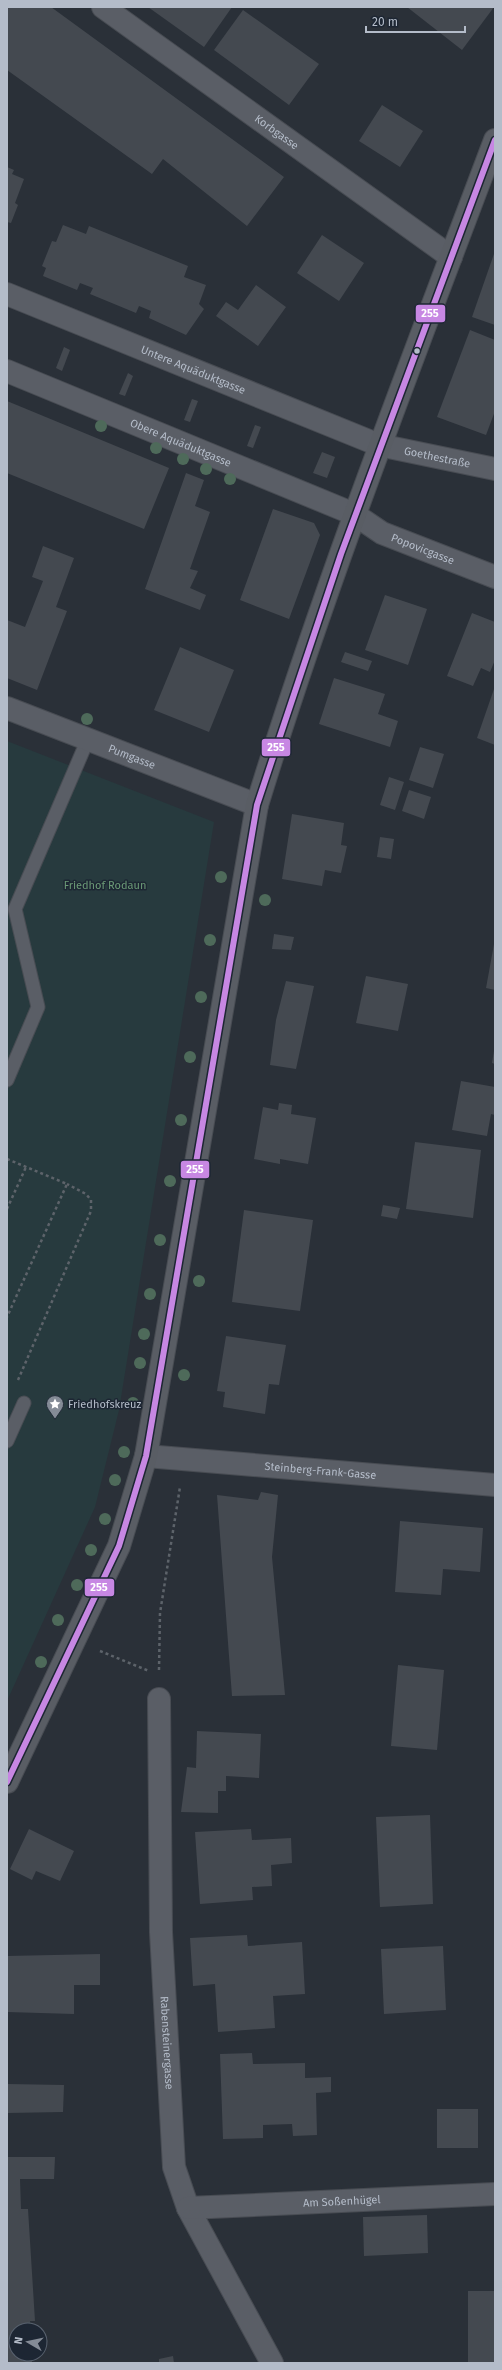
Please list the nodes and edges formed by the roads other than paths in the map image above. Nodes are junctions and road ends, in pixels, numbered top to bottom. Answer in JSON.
{"nodes":[{"id":1,"x":103,"y":7,"type":"edge"},
{"id":2,"x":495,"y":140,"type":"edge"},
{"id":3,"x":451,"y":257,"type":"junction"},
{"id":4,"x":7,"y":294,"type":"edge"},
{"id":5,"x":7,"y":371,"type":"edge"},
{"id":6,"x":379,"y":445,"type":"junction"},
{"id":7,"x":495,"y":470,"type":"edge"},
{"id":8,"x":354,"y":514,"type":"junction"},
{"id":9,"x":495,"y":577,"type":"edge"},
{"id":10,"x":7,"y":708,"type":"edge"},
{"id":11,"x":88,"y":739,"type":"junction"},
{"id":12,"x":257,"y":805,"type":"junction"},
{"id":13,"x":7,"y":1080,"type":"edge"},
{"id":14,"x":24,"y":1403,"type":"dead end"},
{"id":15,"x":7,"y":1440,"type":"edge"},
{"id":16,"x":146,"y":1456,"type":"junction"},
{"id":17,"x":495,"y":1485,"type":"edge"},
{"id":18,"x":159,"y":1699,"type":"road end"},
{"id":19,"x":7,"y":1782,"type":"edge"},
{"id":20,"x":495,"y":2194,"type":"edge"},
{"id":21,"x":188,"y":2208,"type":"junction"},
{"id":22,"x":272,"y":2363,"type":"edge"}],
"edges":[{"from":1,"to":3,"type":"street","name":"Korbgasse"},
{"from":2,"to":3,"type":"main road"},
{"from":3,"to":6,"type":"main road"},
{"from":4,"to":6,"type":"street","name":"Untere Aquäduktgasse"},
{"from":5,"to":8,"type":"street","name":"Obere Aquäduktgasse"},
{"from":6,"to":7,"type":"street","name":"Goethestraße"},
{"from":6,"to":8,"type":"main road"},
{"from":8,"to":9,"type":"street","name":"Popovicgasse"},
{"from":8,"to":12,"type":"main road"},
{"from":10,"to":11,"type":"street","name":"Pumgasse"},
{"from":11,"to":12,"type":"street","name":"Pumgasse"},
{"from":11,"to":13,"type":"lane"},
{"from":12,"to":16,"type":"main road"},
{"from":14,"to":15,"type":"lane"},
{"from":16,"to":17,"type":"street","name":"Steinberg-Frank-Gasse"},
{"from":16,"to":19,"type":"main road"},
{"from":18,"to":21,"type":"street","name":"Rabensteinergasse"},
{"from":20,"to":21,"type":"street","name":"Am Soßenhügel"},
{"from":21,"to":22,"type":"street","name":"Rabensteinergasse"}]}
